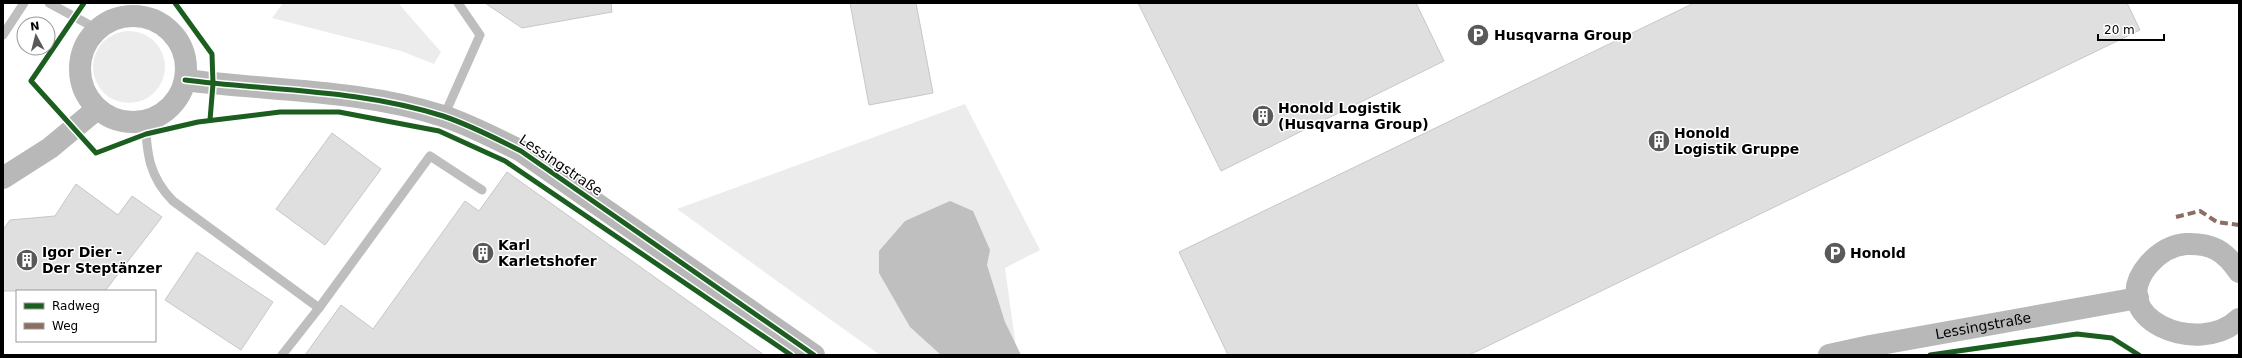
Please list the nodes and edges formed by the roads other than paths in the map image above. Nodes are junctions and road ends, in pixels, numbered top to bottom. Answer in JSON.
{"nodes":[{"id":1,"x":24,"y":3,"type":"edge"},
{"id":2,"x":49,"y":3,"type":"edge"},
{"id":3,"x":458,"y":3,"type":"edge"},
{"id":4,"x":145,"y":10,"type":"edge"},
{"id":5,"x":97,"y":29,"type":"junction"},
{"id":6,"x":3,"y":36,"type":"edge"},
{"id":7,"x":185,"y":80,"type":"junction"},
{"id":8,"x":97,"y":109,"type":"junction"},
{"id":9,"x":444,"y":116,"type":"junction"},
{"id":10,"x":145,"y":121,"type":"junction"},
{"id":11,"x":5,"y":174,"type":"edge"},
{"id":12,"x":482,"y":190,"type":"dead end"},
{"id":13,"x":2239,"y":272,"type":"edge"},
{"id":14,"x":2138,"y":298,"type":"junction"},
{"id":15,"x":319,"y":308,"type":"junction"},
{"id":16,"x":2239,"y":318,"type":"edge"},
{"id":17,"x":2205,"y":352,"type":"edge"},
{"id":18,"x":282,"y":355,"type":"edge"},
{"id":19,"x":814,"y":355,"type":"edge"},
{"id":20,"x":1829,"y":355,"type":"edge"}],
"edges":[{"from":1,"to":6,"type":"lane"},
{"from":2,"to":5,"type":"lane"},
{"from":3,"to":9,"type":"lane"},
{"from":4,"to":5,"type":"street"},
{"from":4,"to":7,"type":"street"},
{"from":5,"to":8,"type":"street"},
{"from":7,"to":9,"type":"street","name":"Lessingstraße"},
{"from":7,"to":10,"type":"street"},
{"from":8,"to":10,"type":"street"},
{"from":8,"to":11,"type":"street"},
{"from":9,"to":19,"type":"street","name":"Lessingstraße"},
{"from":10,"to":15,"type":"lane"},
{"from":12,"to":15,"type":"lane"},
{"from":13,"to":14,"type":"street"},
{"from":14,"to":17,"type":"street"},
{"from":14,"to":20,"type":"street","name":"Lessingstraße"},
{"from":15,"to":18,"type":"lane"},
{"from":16,"to":17,"type":"street"}]}
